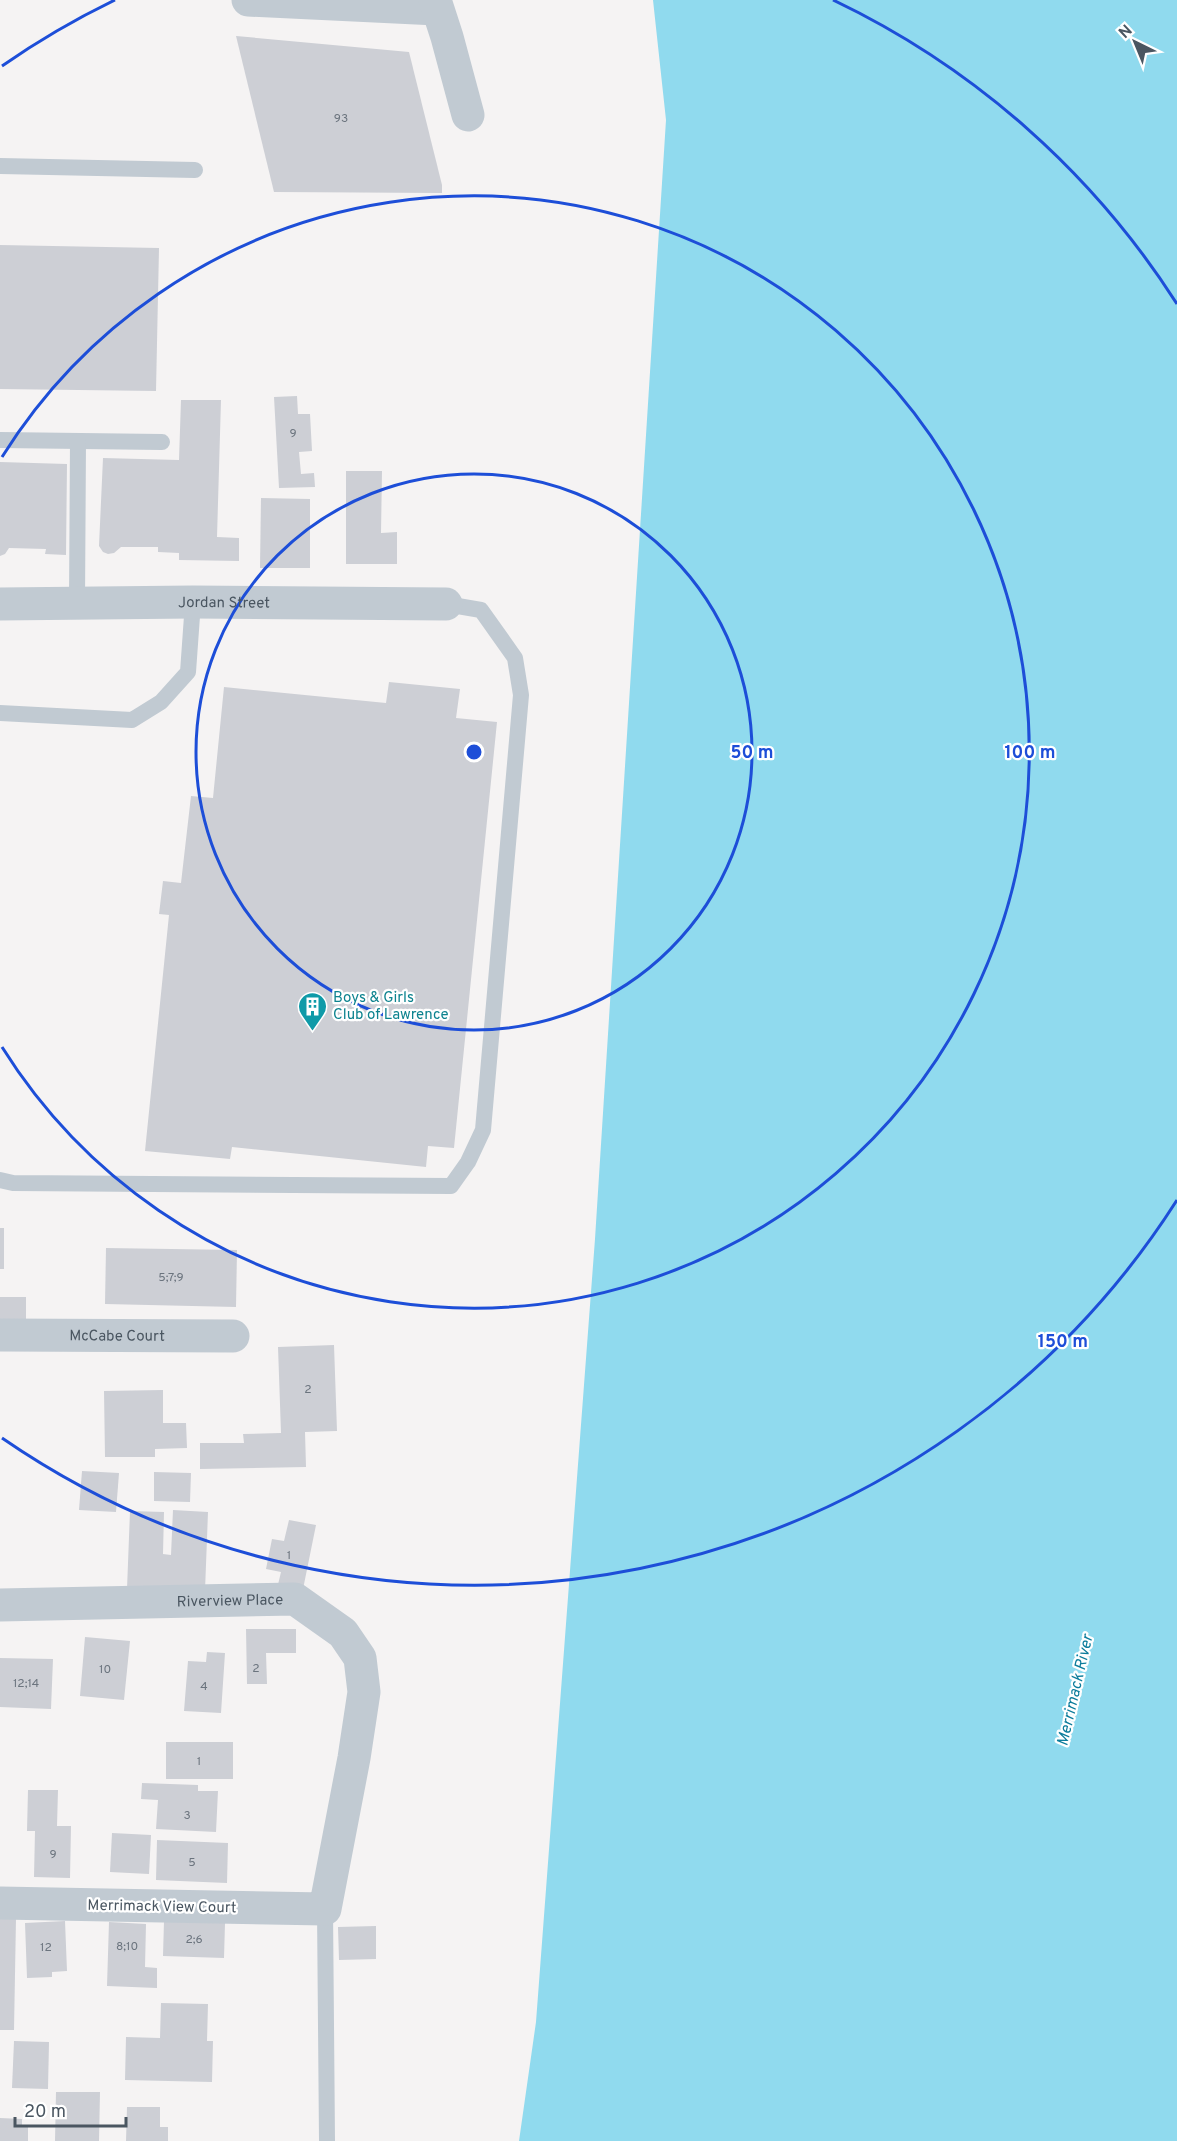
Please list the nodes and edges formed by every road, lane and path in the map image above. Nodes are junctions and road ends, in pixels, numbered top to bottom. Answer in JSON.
{"nodes":[{"id":1,"x":248,"y":0,"type":"edge"},
{"id":2,"x":436,"y":4,"type":"edge"},
{"id":3,"x":468,"y":115,"type":"dead end"},
{"id":4,"x":0,"y":166,"type":"edge"},
{"id":5,"x":195,"y":170,"type":"dead end"},
{"id":6,"x":0,"y":440,"type":"edge"},
{"id":7,"x":78,"y":441,"type":"junction"},
{"id":8,"x":162,"y":442,"type":"dead end"},
{"id":9,"x":193,"y":602,"type":"junction"},
{"id":10,"x":76,"y":603,"type":"junction"},
{"id":11,"x":0,"y":604,"type":"edge"},
{"id":12,"x":446,"y":604,"type":"joint"},
{"id":13,"x":0,"y":713,"type":"edge"},
{"id":14,"x":0,"y":1180,"type":"edge"},
{"id":15,"x":0,"y":1335,"type":"edge"},
{"id":16,"x":233,"y":1336,"type":"dead end"},
{"id":17,"x":0,"y":1605,"type":"edge"},
{"id":18,"x":0,"y":1903,"type":"edge"},
{"id":19,"x":325,"y":1909,"type":"junction"},
{"id":20,"x":327,"y":2141,"type":"edge"}],
"edges":[{"from":1,"to":2,"type":"street"},
{"from":2,"to":3,"type":"street"},
{"from":4,"to":5,"type":"lane"},
{"from":6,"to":7,"type":"lane"},
{"from":7,"to":8,"type":"lane"},
{"from":7,"to":10,"type":"lane"},
{"from":9,"to":10,"type":"street","name":"Jordan Street"},
{"from":9,"to":12,"type":"street","name":"Jordan Street"},
{"from":9,"to":13,"type":"lane"},
{"from":10,"to":11,"type":"street","name":"Jordan Street"},
{"from":12,"to":14,"type":"lane"},
{"from":15,"to":16,"type":"street","name":"McCabe Court"},
{"from":17,"to":19,"type":"street","name":"Riverview Place"},
{"from":18,"to":19,"type":"street","name":"Merrimack View Court"},
{"from":19,"to":20,"type":"lane"}]}
